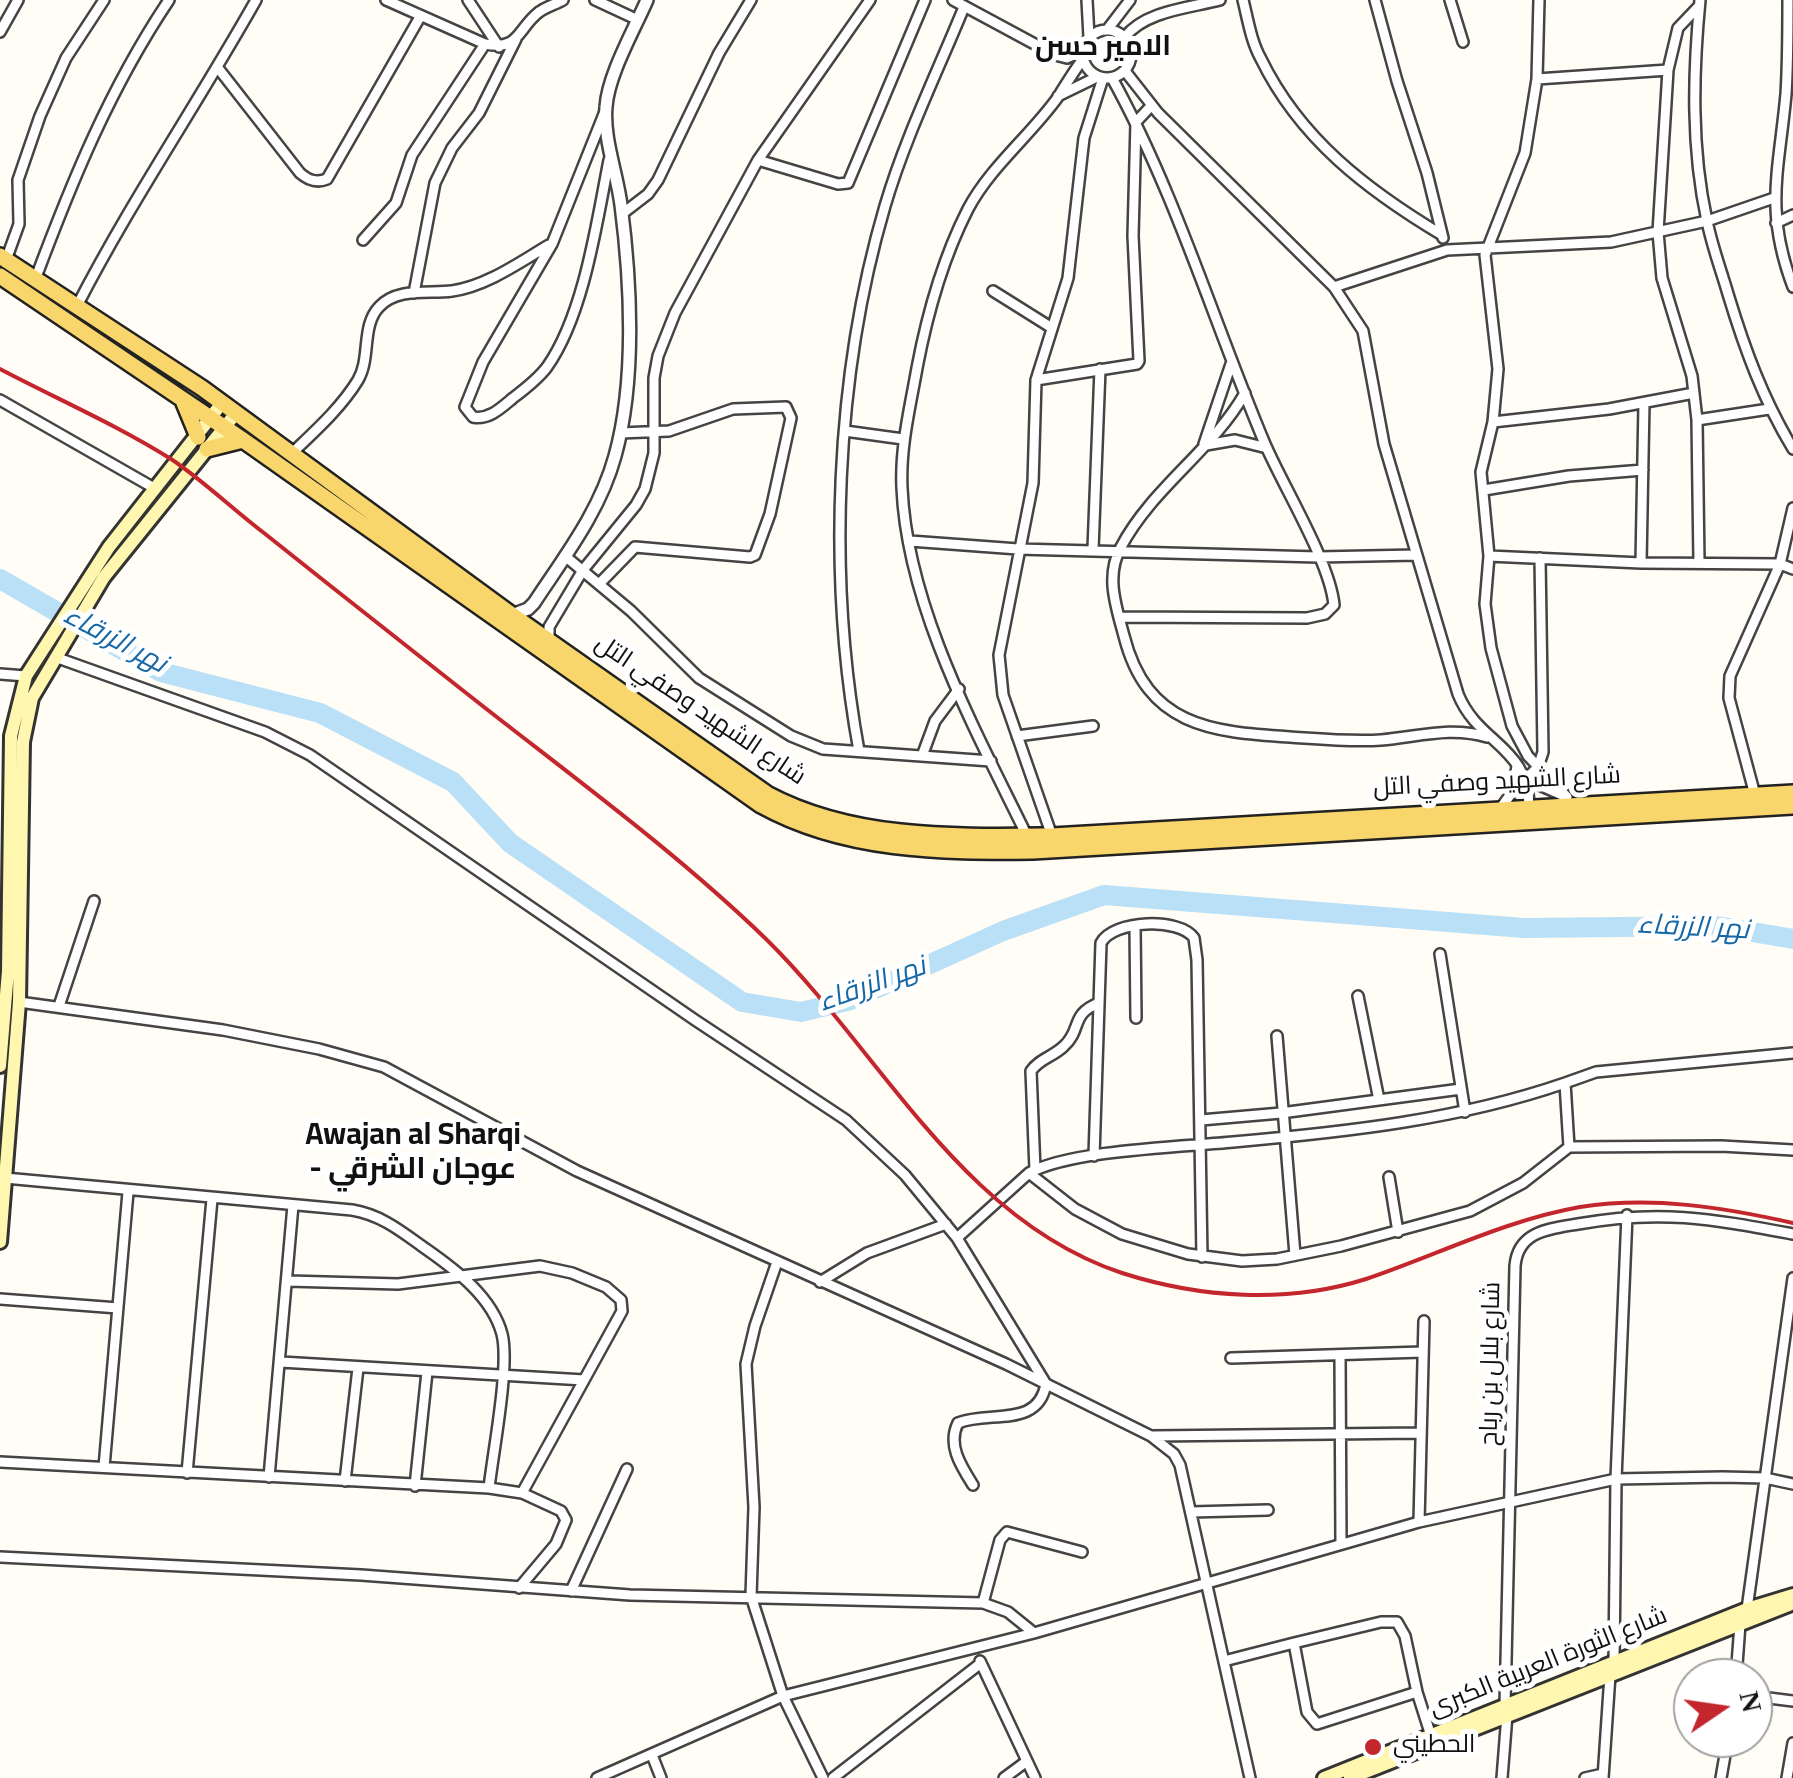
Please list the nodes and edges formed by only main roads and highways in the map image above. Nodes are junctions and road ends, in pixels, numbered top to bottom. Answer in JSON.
{"nodes":[{"id":1,"x":2,"y":264,"type":"edge"},
{"id":2,"x":182,"y":400,"type":"junction"},
{"id":3,"x":229,"y":408,"type":"junction"},
{"id":4,"x":218,"y":423,"type":"junction"},
{"id":5,"x":244,"y":440,"type":"junction"},
{"id":6,"x":202,"y":443,"type":"junction"},
{"id":7,"x":83,"y":597,"type":"junction"},
{"id":8,"x":64,"y":627,"type":"junction"},
{"id":9,"x":1793,"y":793,"type":"edge"},
{"id":10,"x":1793,"y":806,"type":"edge"},
{"id":11,"x":0,"y":1066,"type":"edge"},
{"id":12,"x":0,"y":1242,"type":"edge"},
{"id":13,"x":1793,"y":1595,"type":"edge"},
{"id":14,"x":1793,"y":1604,"type":"edge"},
{"id":15,"x":1612,"y":1668,"type":"junction"},
{"id":16,"x":1506,"y":1710,"type":"junction"},
{"id":17,"x":1324,"y":1778,"type":"edge"},
{"id":18,"x":1350,"y":1778,"type":"edge"}],
"edges":[{"from":1,"to":2,"type":"main road","name":"شارع الشهيد وصفي التل"},
{"from":1,"to":3,"type":"main road","name":"شارع الشهيد وصفي التل"},
{"from":2,"to":4,"type":"main road","name":"شارع الشهيد وصفي التل"},
{"from":2,"to":6,"type":"main road"},
{"from":3,"to":4,"type":"main road"},
{"from":3,"to":9,"type":"main road","name":"شارع الشهيد وصفي التل"},
{"from":4,"to":5,"type":"main road","name":"شارع الشهيد وصفي التل"},
{"from":4,"to":6,"type":"main road"},
{"from":5,"to":6,"type":"main road"},
{"from":5,"to":10,"type":"main road","name":"شارع الشهيد وصفي التل"},
{"from":6,"to":7,"type":"main road"},
{"from":6,"to":7,"type":"main road"},
{"from":7,"to":8,"type":"main road"},
{"from":8,"to":11,"type":"main road"},
{"from":8,"to":12,"type":"main road"},
{"from":13,"to":15,"type":"main road","name":"شارع الثورة العربية الكبرى"},
{"from":14,"to":15,"type":"main road","name":"شارع الثورة العربية الكبرى"},
{"from":15,"to":16,"type":"main road","name":"شارع الثورة العربية الكبرى"},
{"from":16,"to":17,"type":"main road","name":"شارع الثورة العربية الكبرى"},
{"from":16,"to":18,"type":"main road","name":"شارع الثورة العربية الكبرى"}]}
